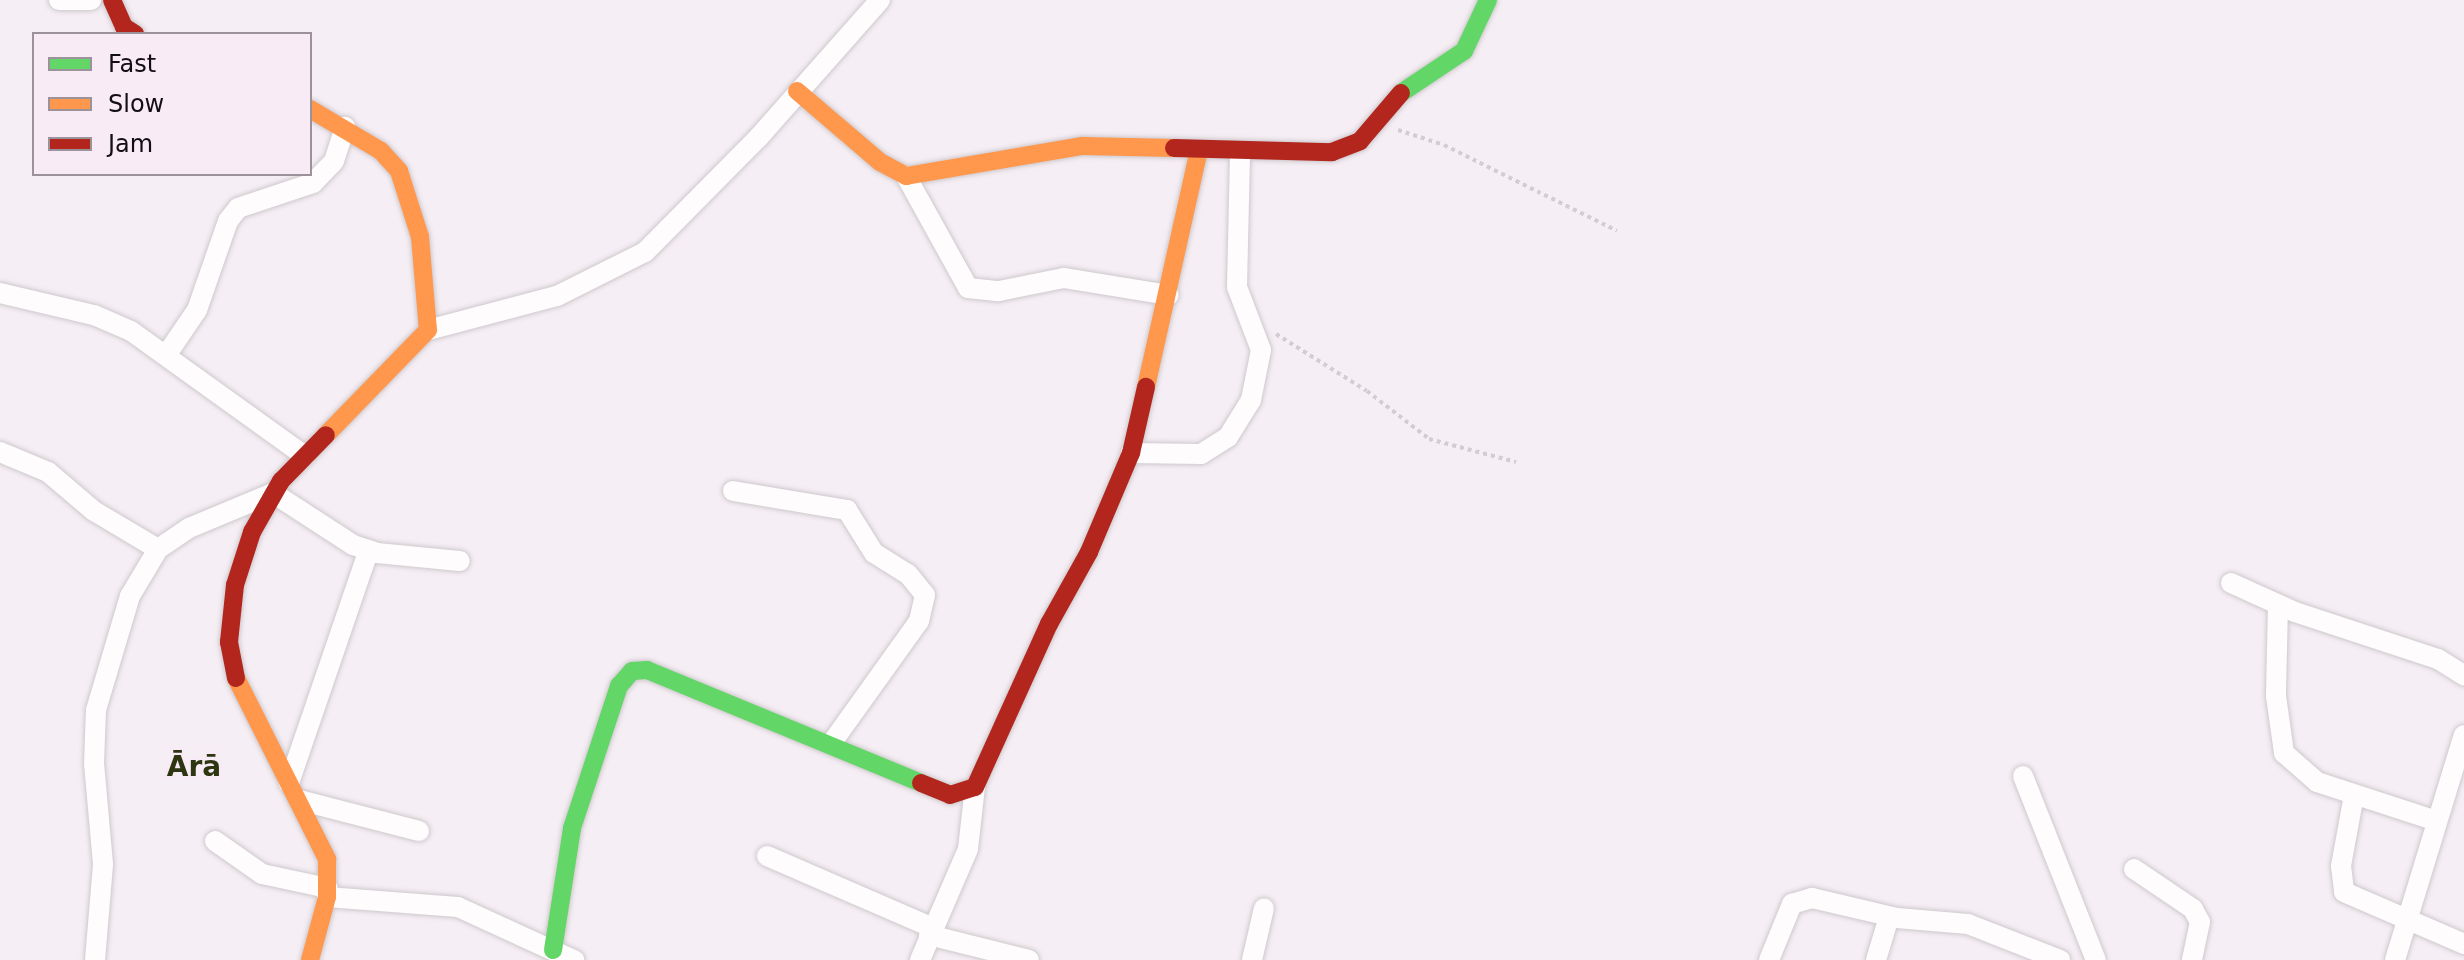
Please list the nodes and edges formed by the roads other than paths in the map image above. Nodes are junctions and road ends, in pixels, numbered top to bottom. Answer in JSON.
{"nodes":[{"id":1,"x":59,"y":0,"type":"edge"},
{"id":2,"x":91,"y":0,"type":"edge"},
{"id":3,"x":112,"y":0,"type":"edge"},
{"id":4,"x":880,"y":0,"type":"edge"},
{"id":5,"x":1488,"y":0,"type":"edge"},
{"id":6,"x":132,"y":32,"type":"edge"},
{"id":7,"x":797,"y":91,"type":"junction"},
{"id":8,"x":312,"y":110,"type":"edge"},
{"id":9,"x":345,"y":127,"type":"junction"},
{"id":10,"x":1199,"y":150,"type":"junction"},
{"id":11,"x":1240,"y":152,"type":"junction"},
{"id":12,"x":906,"y":176,"type":"junction"},
{"id":13,"x":0,"y":293,"type":"edge"},
{"id":14,"x":1169,"y":295,"type":"junction"},
{"id":15,"x":428,"y":330,"type":"junction"},
{"id":16,"x":167,"y":354,"type":"junction"},
{"id":17,"x":0,"y":452,"type":"edge"},
{"id":18,"x":1131,"y":453,"type":"junction"},
{"id":19,"x":305,"y":456,"type":"junction"},
{"id":20,"x":733,"y":491,"type":"dead end"},
{"id":21,"x":273,"y":493,"type":"junction"},
{"id":22,"x":158,"y":549,"type":"junction"},
{"id":23,"x":369,"y":550,"type":"junction"},
{"id":24,"x":460,"y":561,"type":"dead end"},
{"id":25,"x":2231,"y":583,"type":"dead end"},
{"id":26,"x":2278,"y":605,"type":"junction"},
{"id":27,"x":2462,"y":672,"type":"edge"},
{"id":28,"x":2464,"y":735,"type":"edge"},
{"id":29,"x":831,"y":744,"type":"junction"},
{"id":30,"x":2023,"y":776,"type":"dead end"},
{"id":31,"x":975,"y":787,"type":"junction"},
{"id":32,"x":294,"y":792,"type":"junction"},
{"id":33,"x":2354,"y":795,"type":"junction"},
{"id":34,"x":2436,"y":821,"type":"junction"},
{"id":35,"x":419,"y":831,"type":"dead end"},
{"id":36,"x":215,"y":841,"type":"dead end"},
{"id":37,"x":767,"y":856,"type":"dead end"},
{"id":38,"x":2134,"y":869,"type":"dead end"},
{"id":39,"x":328,"y":892,"type":"junction"},
{"id":40,"x":1264,"y":908,"type":"dead end"},
{"id":41,"x":1889,"y":917,"type":"junction"},
{"id":42,"x":2408,"y":917,"type":"junction"},
{"id":43,"x":930,"y":931,"type":"junction"},
{"id":44,"x":2464,"y":944,"type":"edge"},
{"id":45,"x":553,"y":950,"type":"junction"},
{"id":46,"x":95,"y":960,"type":"edge"},
{"id":47,"x":310,"y":960,"type":"edge"},
{"id":48,"x":574,"y":960,"type":"edge"},
{"id":49,"x":920,"y":960,"type":"edge"},
{"id":50,"x":1029,"y":960,"type":"edge"},
{"id":51,"x":1252,"y":960,"type":"edge"},
{"id":52,"x":1769,"y":960,"type":"edge"},
{"id":53,"x":1876,"y":960,"type":"edge"},
{"id":54,"x":2060,"y":960,"type":"edge"},
{"id":55,"x":2096,"y":960,"type":"edge"},
{"id":56,"x":2192,"y":960,"type":"edge"},
{"id":57,"x":2395,"y":960,"type":"edge"}],
"edges":[{"from":1,"to":2,"type":"street"},
{"from":3,"to":6,"type":"street"},
{"from":4,"to":7,"type":"street"},
{"from":5,"to":11,"type":"street"},
{"from":7,"to":12,"type":"street"},
{"from":7,"to":15,"type":"street"},
{"from":8,"to":9,"type":"street"},
{"from":9,"to":15,"type":"street"},
{"from":9,"to":16,"type":"street"},
{"from":10,"to":11,"type":"street"},
{"from":10,"to":12,"type":"street"},
{"from":10,"to":14,"type":"street"},
{"from":11,"to":18,"type":"street"},
{"from":12,"to":14,"type":"street"},
{"from":13,"to":16,"type":"street"},
{"from":14,"to":18,"type":"street"},
{"from":15,"to":19,"type":"street"},
{"from":16,"to":19,"type":"street"},
{"from":17,"to":22,"type":"street"},
{"from":18,"to":31,"type":"street"},
{"from":19,"to":21,"type":"street"},
{"from":20,"to":29,"type":"street"},
{"from":21,"to":22,"type":"street"},
{"from":21,"to":23,"type":"street"},
{"from":21,"to":32,"type":"street"},
{"from":22,"to":46,"type":"street"},
{"from":23,"to":24,"type":"street"},
{"from":23,"to":32,"type":"street"},
{"from":25,"to":26,"type":"street"},
{"from":26,"to":27,"type":"street"},
{"from":26,"to":33,"type":"street"},
{"from":28,"to":34,"type":"street"},
{"from":29,"to":31,"type":"street"},
{"from":29,"to":45,"type":"street"},
{"from":30,"to":55,"type":"street"},
{"from":31,"to":43,"type":"street"},
{"from":32,"to":35,"type":"street"},
{"from":32,"to":39,"type":"street"},
{"from":33,"to":34,"type":"street"},
{"from":33,"to":42,"type":"street"},
{"from":34,"to":42,"type":"street"},
{"from":36,"to":39,"type":"street"},
{"from":37,"to":43,"type":"street"},
{"from":38,"to":56,"type":"street"},
{"from":39,"to":45,"type":"street"},
{"from":39,"to":47,"type":"street"},
{"from":40,"to":51,"type":"street"},
{"from":41,"to":52,"type":"street"},
{"from":41,"to":53,"type":"street"},
{"from":41,"to":54,"type":"street"},
{"from":42,"to":44,"type":"street"},
{"from":42,"to":57,"type":"street"},
{"from":43,"to":49,"type":"street"},
{"from":43,"to":50,"type":"street"},
{"from":45,"to":48,"type":"street"}]}
